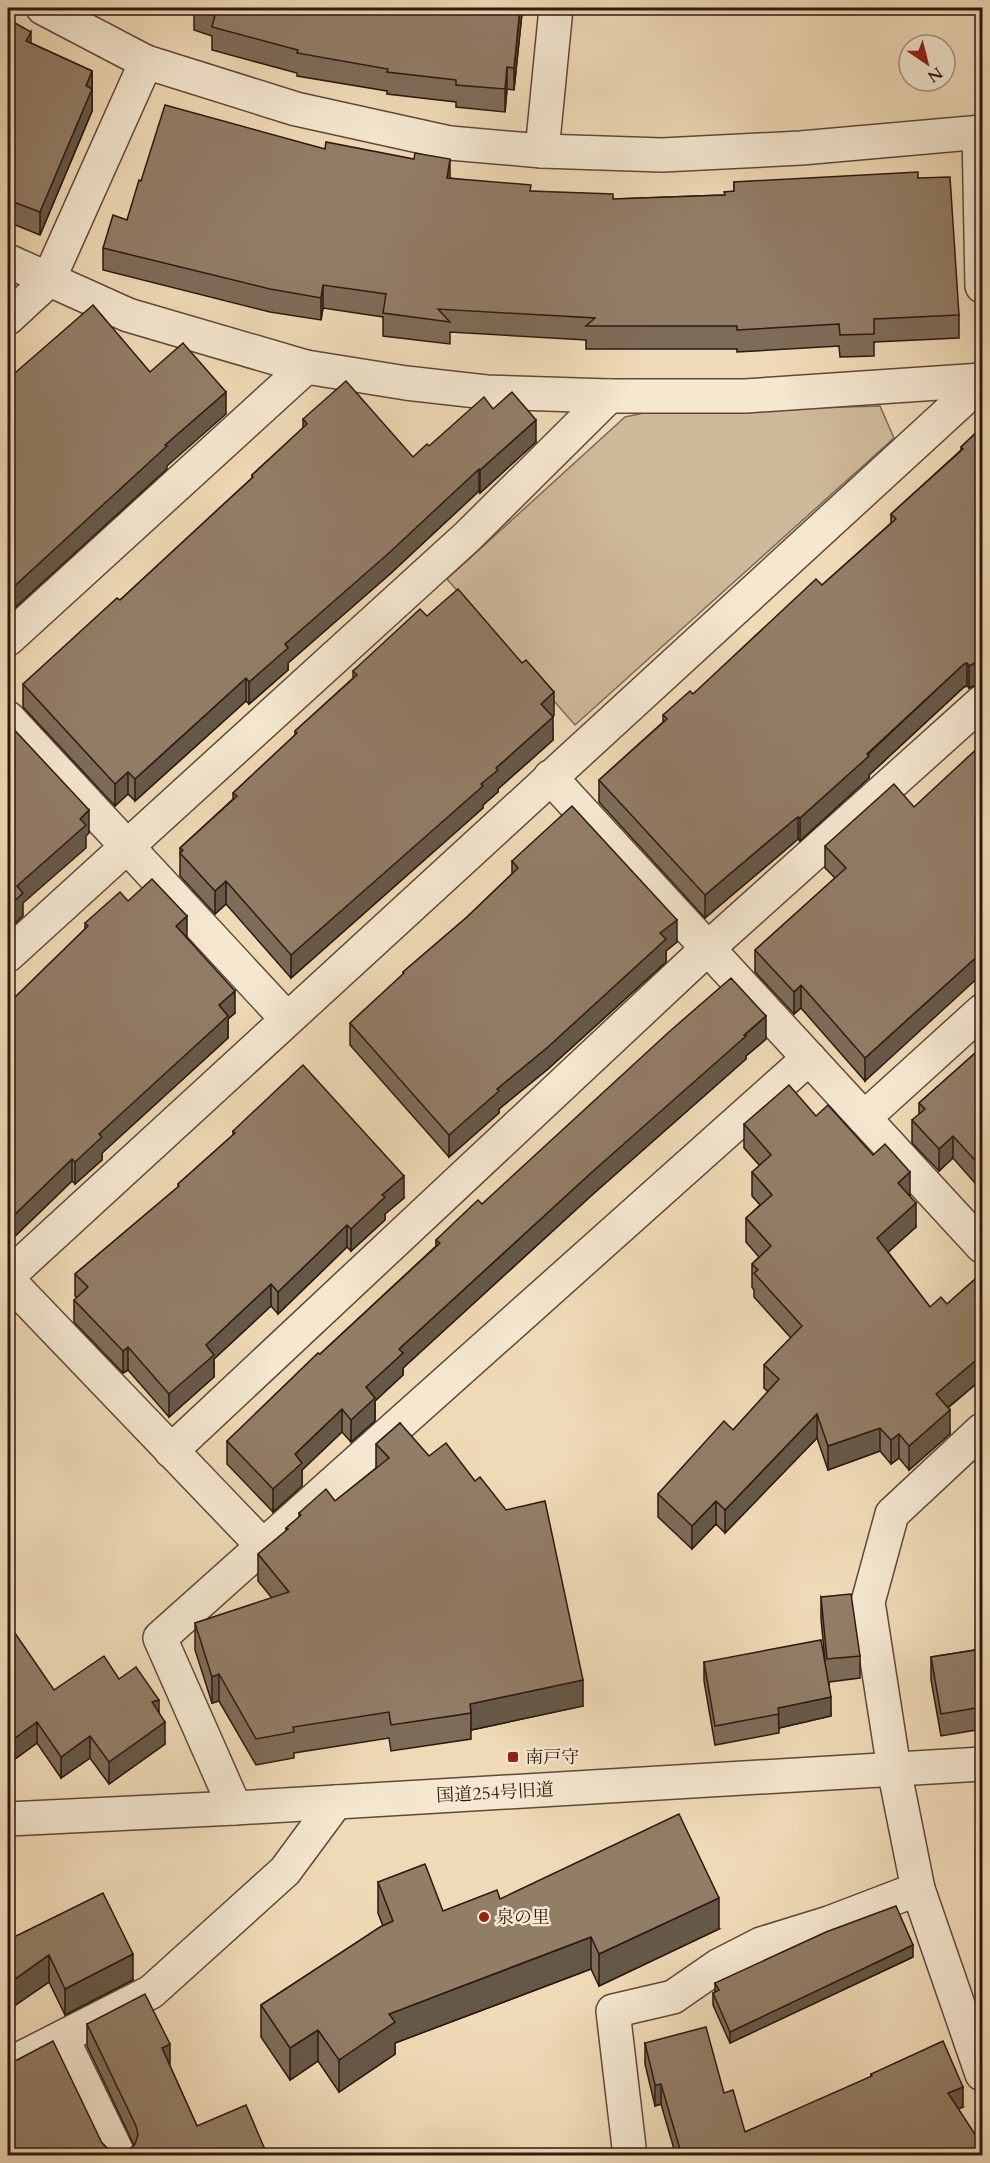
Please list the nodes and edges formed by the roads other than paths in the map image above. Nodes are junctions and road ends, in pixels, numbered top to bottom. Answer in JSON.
{"nodes":[{"id":1,"x":43,"y":8,"type":"edge"},
{"id":2,"x":556,"y":8,"type":"edge"},
{"id":3,"x":146,"y":63,"type":"junction"},
{"id":4,"x":981,"y":133,"type":"edge"},
{"id":5,"x":542,"y":152,"type":"junction"},
{"id":6,"x":8,"y":261,"type":"edge"},
{"id":7,"x":48,"y":281,"type":"junction"},
{"id":8,"x":982,"y":286,"type":"edge"},
{"id":9,"x":8,"y":318,"type":"edge"},
{"id":10,"x":306,"y":367,"type":"junction"},
{"id":11,"x":982,"y":381,"type":"edge"},
{"id":12,"x":609,"y":396,"type":"junction"},
{"id":13,"x":8,"y":639,"type":"edge"},
{"id":14,"x":982,"y":702,"type":"edge"},
{"id":15,"x":8,"y":718,"type":"edge"},
{"id":16,"x":550,"y":777,"type":"junction"},
{"id":17,"x":126,"y":847,"type":"junction"},
{"id":18,"x":708,"y":948,"type":"junction"},
{"id":19,"x":8,"y":955,"type":"edge"},
{"id":20,"x":982,"y":1011,"type":"edge"},
{"id":21,"x":286,"y":1018,"type":"junction"},
{"id":22,"x":809,"y":1058,"type":"junction"},
{"id":23,"x":864,"y":1118,"type":"junction"},
{"id":24,"x":982,"y":1246,"type":"edge"},
{"id":25,"x":8,"y":1276,"type":"edge"},
{"id":26,"x":8,"y":1280,"type":"edge"},
{"id":27,"x":982,"y":1430,"type":"edge"},
{"id":28,"x":171,"y":1451,"type":"junction"},
{"id":29,"x":263,"y":1546,"type":"junction"},
{"id":30,"x":982,"y":1764,"type":"edge"},
{"id":31,"x":894,"y":1769,"type":"junction"},
{"id":32,"x":336,"y":1802,"type":"junction"},
{"id":33,"x":235,"y":1808,"type":"junction"},
{"id":34,"x":8,"y":1819,"type":"edge"},
{"id":35,"x":918,"y":1889,"type":"junction"},
{"id":36,"x":62,"y":2038,"type":"junction"},
{"id":37,"x":8,"y":2065,"type":"edge"},
{"id":38,"x":982,"y":2074,"type":"edge"},
{"id":39,"x":119,"y":2156,"type":"edge"},
{"id":40,"x":630,"y":2156,"type":"edge"}],
"edges":[{"from":1,"to":3,"type":"street"},
{"from":2,"to":5,"type":"street"},
{"from":3,"to":5,"type":"street"},
{"from":3,"to":7,"type":"street"},
{"from":4,"to":5,"type":"street"},
{"from":4,"to":8,"type":"street"},
{"from":6,"to":7,"type":"street"},
{"from":7,"to":9,"type":"street"},
{"from":7,"to":10,"type":"street"},
{"from":10,"to":12,"type":"street"},
{"from":10,"to":13,"type":"street"},
{"from":11,"to":12,"type":"street"},
{"from":11,"to":16,"type":"street"},
{"from":12,"to":17,"type":"street"},
{"from":14,"to":18,"type":"street"},
{"from":15,"to":17,"type":"street"},
{"from":16,"to":18,"type":"street"},
{"from":16,"to":21,"type":"street"},
{"from":17,"to":19,"type":"street"},
{"from":17,"to":21,"type":"street"},
{"from":18,"to":22,"type":"street"},
{"from":18,"to":28,"type":"street"},
{"from":20,"to":23,"type":"street"},
{"from":21,"to":25,"type":"street"},
{"from":22,"to":23,"type":"street"},
{"from":22,"to":29,"type":"street"},
{"from":23,"to":24,"type":"street"},
{"from":26,"to":28,"type":"street"},
{"from":27,"to":31,"type":"street"},
{"from":28,"to":29,"type":"street"},
{"from":29,"to":33,"type":"street"},
{"from":30,"to":31,"type":"street","name":"国道254号旧道"},
{"from":31,"to":32,"type":"street","name":"国道254号旧道"},
{"from":31,"to":35,"type":"street"},
{"from":32,"to":33,"type":"street","name":"国道254号旧道"},
{"from":32,"to":36,"type":"street"},
{"from":33,"to":34,"type":"street","name":"国道254号旧道"},
{"from":35,"to":38,"type":"street"},
{"from":35,"to":40,"type":"street"},
{"from":36,"to":37,"type":"street"},
{"from":36,"to":39,"type":"street"}]}
